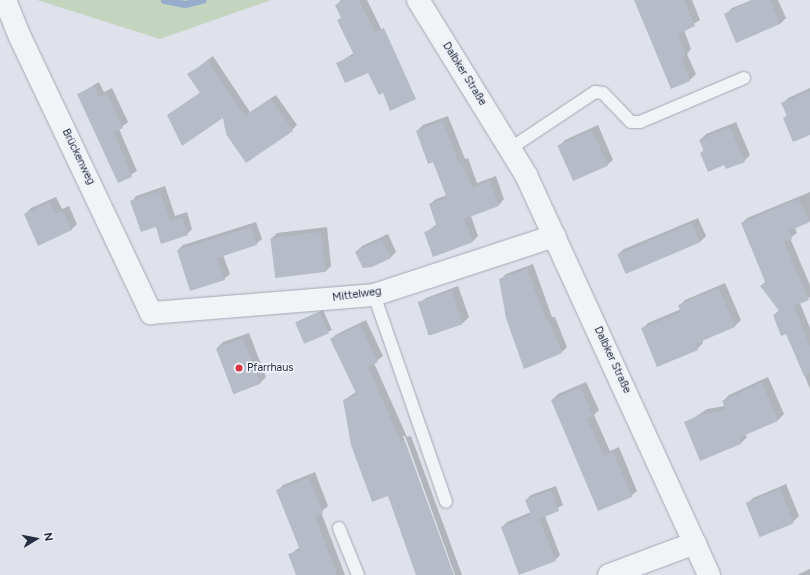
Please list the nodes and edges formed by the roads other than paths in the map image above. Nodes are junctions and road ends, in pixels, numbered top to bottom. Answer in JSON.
{"nodes":[{"id":1,"x":5,"y":0,"type":"edge"},
{"id":2,"x":418,"y":0,"type":"edge"},
{"id":3,"x":744,"y":78,"type":"dead end"},
{"id":4,"x":511,"y":148,"type":"junction"},
{"id":5,"x":555,"y":236,"type":"junction"},
{"id":6,"x":374,"y":295,"type":"junction"},
{"id":7,"x":151,"y":313,"type":"joint"},
{"id":8,"x":446,"y":502,"type":"dead end"},
{"id":9,"x":339,"y":528,"type":"dead end"},
{"id":10,"x":695,"y":543,"type":"junction"},
{"id":11,"x":358,"y":575,"type":"edge"},
{"id":12,"x":609,"y":575,"type":"edge"},
{"id":13,"x":709,"y":575,"type":"edge"}],
"edges":[{"from":1,"to":7,"type":"street","name":"Brückenweg"},
{"from":2,"to":4,"type":"street","name":"Dalbker Straße"},
{"from":3,"to":4,"type":"lane"},
{"from":4,"to":5,"type":"street","name":"Dalbker Straße"},
{"from":5,"to":6,"type":"street","name":"Mittelweg"},
{"from":5,"to":10,"type":"street","name":"Dalbker Straße"},
{"from":6,"to":7,"type":"street","name":"Mittelweg"},
{"from":6,"to":8,"type":"lane"},
{"from":9,"to":11,"type":"lane"},
{"from":10,"to":12,"type":"street"},
{"from":10,"to":13,"type":"street","name":"Dalbker Straße"}]}
